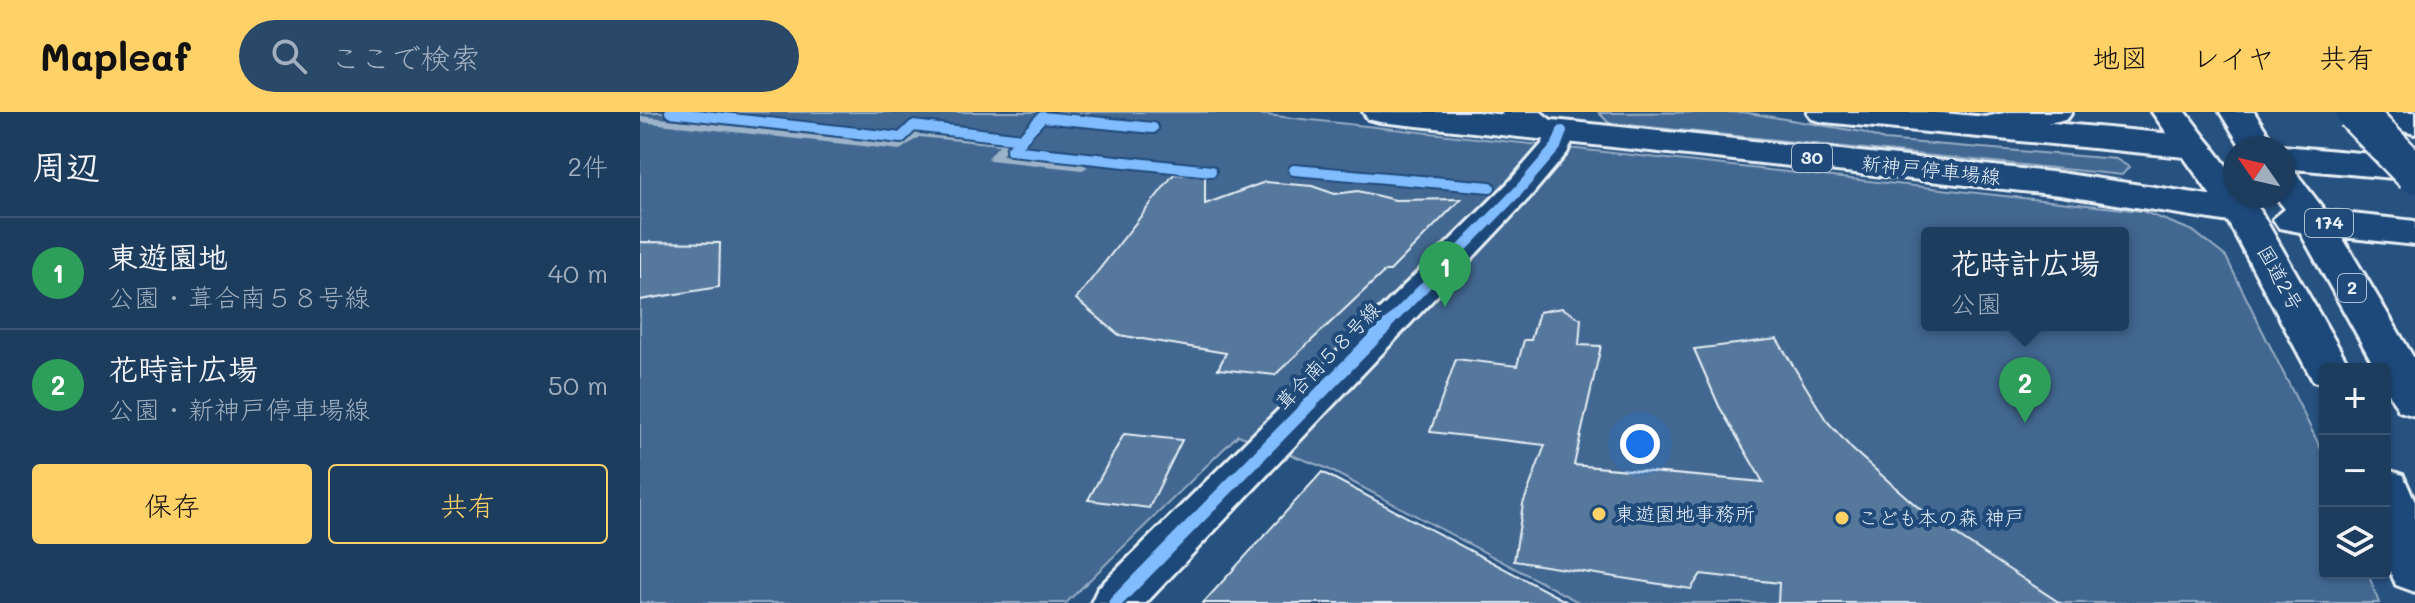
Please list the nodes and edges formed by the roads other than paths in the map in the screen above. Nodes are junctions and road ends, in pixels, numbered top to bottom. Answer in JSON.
{"nodes":[{"id":1,"x":1380,"y":112,"type":"edge"},
{"id":2,"x":1824,"y":112,"type":"edge"},
{"id":3,"x":2058,"y":112,"type":"edge"},
{"id":4,"x":2169,"y":112,"type":"edge"},
{"id":5,"x":2237,"y":112,"type":"edge"},
{"id":6,"x":2355,"y":112,"type":"edge"},
{"id":7,"x":2402,"y":112,"type":"edge"},
{"id":8,"x":1546,"y":121,"type":"edge"},
{"id":9,"x":2415,"y":124,"type":"edge"},
{"id":10,"x":1975,"y":127,"type":"junction"},
{"id":11,"x":2252,"y":136,"type":"edge"},
{"id":12,"x":2195,"y":147,"type":"junction"},
{"id":13,"x":2223,"y":150,"type":"edge"},
{"id":14,"x":2295,"y":158,"type":"edge"},
{"id":15,"x":2415,"y":171,"type":"edge"},
{"id":16,"x":2295,"y":197,"type":"edge"},
{"id":17,"x":2242,"y":212,"type":"junction"},
{"id":18,"x":2314,"y":222,"type":"junction"},
{"id":19,"x":2415,"y":233,"type":"edge"},
{"id":20,"x":2326,"y":363,"type":"edge"},
{"id":21,"x":2415,"y":399,"type":"edge"},
{"id":22,"x":2391,"y":505,"type":"edge"},
{"id":23,"x":2415,"y":569,"type":"edge"},
{"id":24,"x":1115,"y":603,"type":"edge"}],
"edges":[{"from":1,"to":8,"type":"main road","name":"新神戸停車場線","number":"30"},
{"from":2,"to":10,"type":"main road"},
{"from":3,"to":10,"type":"street"},
{"from":4,"to":12,"type":"main road","name":"国道2号"},
{"from":5,"to":11,"type":"main road"},
{"from":6,"to":15,"type":"main road","bridge":true},
{"from":7,"to":9,"type":"main road"},
{"from":8,"to":17,"type":"main road","name":"新神戸停車場線","number":"30"},
{"from":8,"to":24,"type":"street","name":"葺合南５８号線"},
{"from":10,"to":12,"type":"main road"},
{"from":12,"to":13,"type":"main road"},
{"from":12,"to":17,"type":"main road","name":"国道2号"},
{"from":14,"to":15,"type":"main road"},
{"from":16,"to":18,"type":"main road","number":"2"},
{"from":17,"to":18,"type":"main road","number":"174"},
{"from":17,"to":20,"type":"main road","name":"国道2号"},
{"from":18,"to":19,"type":"main road","number":"174"},
{"from":18,"to":21,"type":"main road","number":"2"},
{"from":22,"to":23,"type":"main road"}]}
